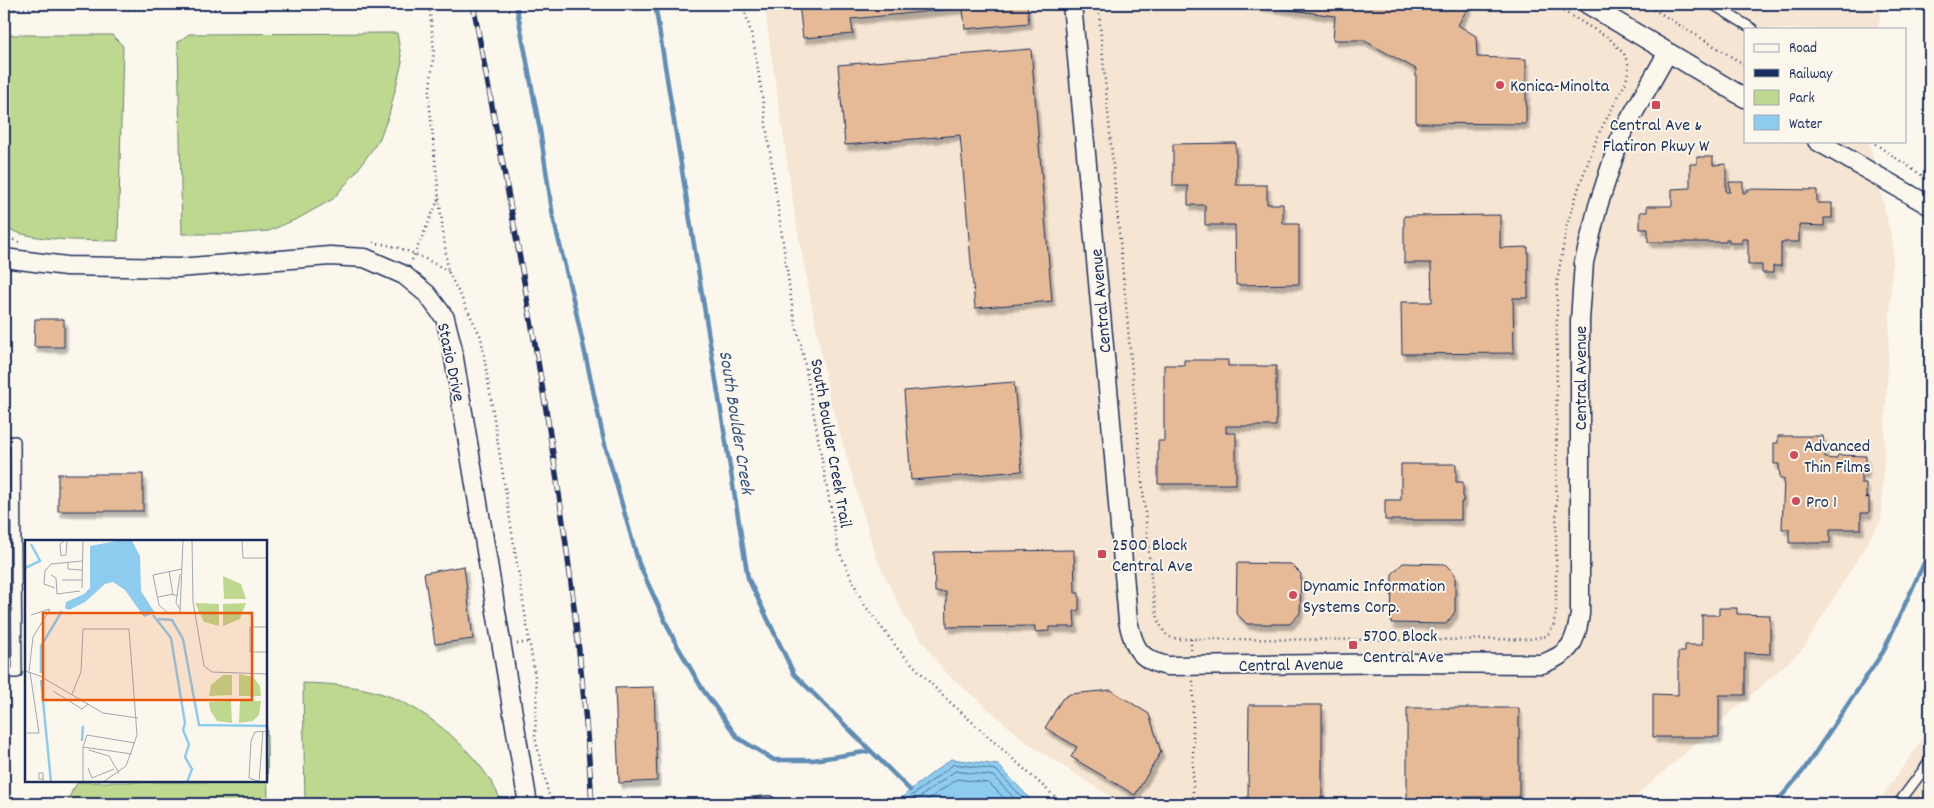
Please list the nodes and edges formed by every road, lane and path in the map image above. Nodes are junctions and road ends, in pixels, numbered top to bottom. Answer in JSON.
{"nodes":[{"id":1,"x":429,"y":4,"type":"edge"},
{"id":2,"x":743,"y":4,"type":"edge"},
{"id":3,"x":1072,"y":4,"type":"edge"},
{"id":4,"x":1098,"y":4,"type":"edge"},
{"id":5,"x":1552,"y":4,"type":"edge"},
{"id":6,"x":1587,"y":4,"type":"edge"},
{"id":7,"x":1645,"y":4,"type":"edge"},
{"id":8,"x":1712,"y":4,"type":"edge"},
{"id":9,"x":4,"y":8,"type":"edge"},
{"id":10,"x":223,"y":9,"type":"dead end"},
{"id":11,"x":1751,"y":28,"type":"edge"},
{"id":12,"x":1668,"y":52,"type":"junction"},
{"id":13,"x":1744,"y":64,"type":"edge"},
{"id":14,"x":1744,"y":97,"type":"edge"},
{"id":15,"x":1819,"y":142,"type":"edge"},
{"id":16,"x":1872,"y":142,"type":"edge"},
{"id":17,"x":1930,"y":181,"type":"edge"},
{"id":18,"x":439,"y":198,"type":"junction"},
{"id":19,"x":1930,"y":206,"type":"edge"},
{"id":20,"x":4,"y":258,"type":"edge"},
{"id":21,"x":404,"y":275,"type":"junction"},
{"id":22,"x":4,"y":442,"type":"edge"},
{"id":23,"x":1191,"y":639,"type":"junction"},
{"id":24,"x":1192,"y":666,"type":"junction"},
{"id":25,"x":4,"y":673,"type":"edge"},
{"id":26,"x":1930,"y":761,"type":"edge"},
{"id":27,"x":528,"y":804,"type":"edge"},
{"id":28,"x":551,"y":804,"type":"edge"},
{"id":29,"x":734,"y":804,"type":"edge"},
{"id":30,"x":774,"y":804,"type":"edge"},
{"id":31,"x":1063,"y":804,"type":"edge"},
{"id":32,"x":1193,"y":804,"type":"edge"},
{"id":33,"x":1898,"y":804,"type":"edge"}],
"edges":[{"from":1,"to":18,"type":"path"},
{"from":2,"to":31,"type":"path","name":"South Boulder Creek Trail"},
{"from":3,"to":24,"type":"street","name":"Central Avenue"},
{"from":4,"to":23,"type":"path"},
{"from":5,"to":23,"type":"path"},
{"from":6,"to":12,"type":"street"},
{"from":7,"to":13,"type":"path"},
{"from":8,"to":11,"type":"lane"},
{"from":9,"to":10,"type":"path"},
{"from":12,"to":14,"type":"street"},
{"from":12,"to":24,"type":"street","name":"Central Avenue"},
{"from":15,"to":19,"type":"street"},
{"from":16,"to":17,"type":"path"},
{"from":18,"to":21,"type":"path"},
{"from":18,"to":28,"type":"path"},
{"from":20,"to":21,"type":"street","name":"Stazio Drive"},
{"from":21,"to":27,"type":"street","name":"Stazio Drive"},
{"from":22,"to":25,"type":"lane"},
{"from":23,"to":24,"type":"path"},
{"from":24,"to":32,"type":"path"},
{"from":26,"to":33,"type":"lane"},
{"from":29,"to":30,"type":"lane"}]}
